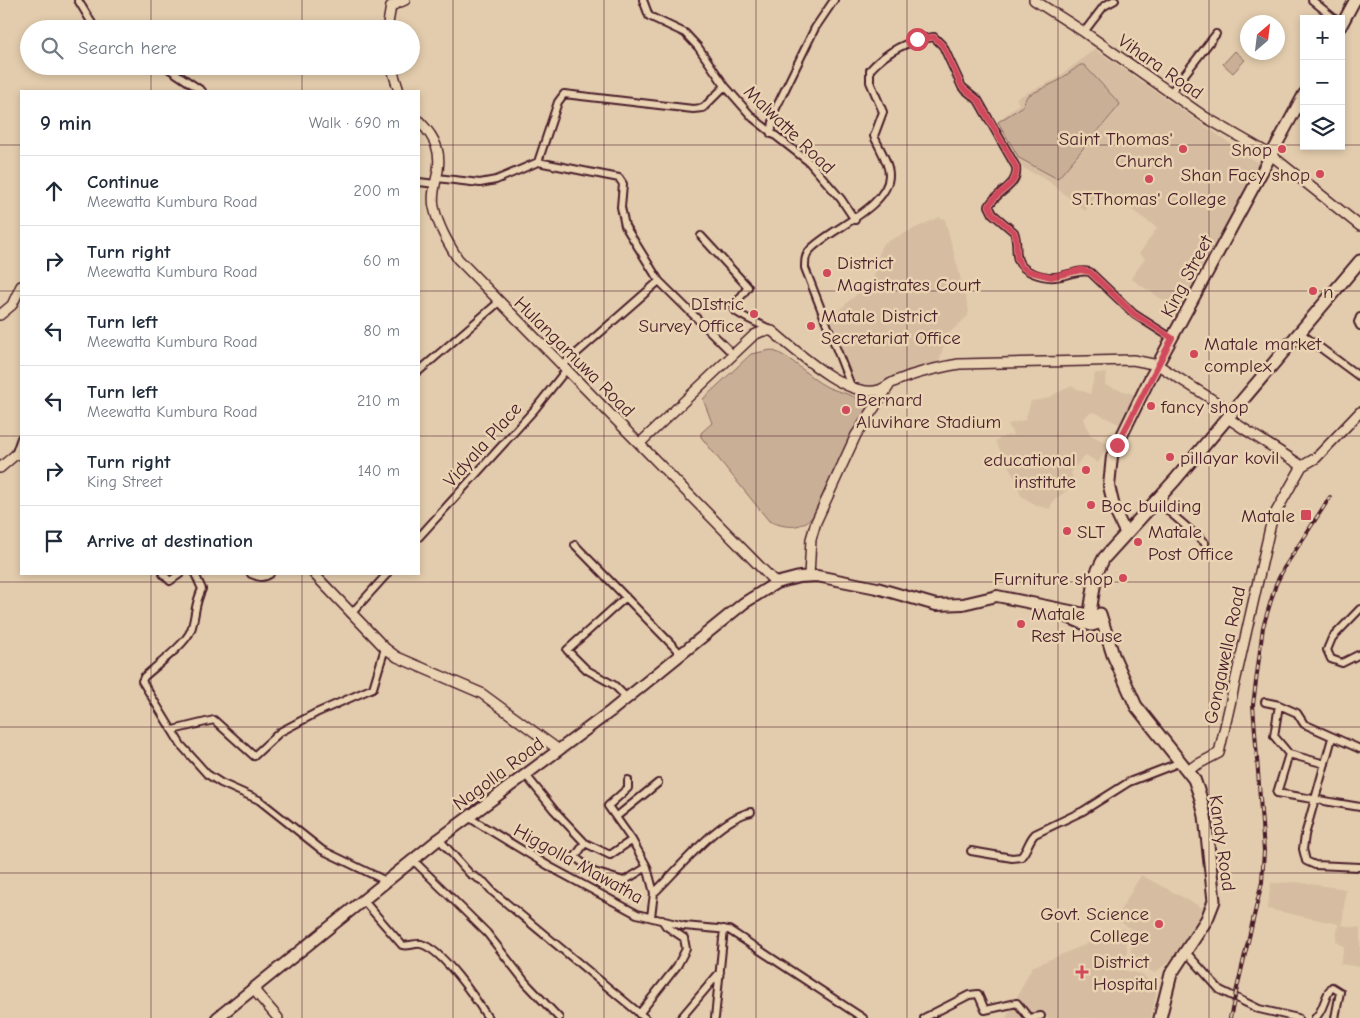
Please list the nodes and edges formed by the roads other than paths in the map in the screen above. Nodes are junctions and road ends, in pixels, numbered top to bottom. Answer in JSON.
{"nodes":[{"id":1,"x":78,"y":0,"type":"edge"},
{"id":2,"x":406,"y":0,"type":"edge"},
{"id":3,"x":643,"y":0,"type":"edge"},
{"id":4,"x":834,"y":0,"type":"edge"},
{"id":5,"x":1034,"y":0,"type":"edge"},
{"id":6,"x":1115,"y":0,"type":"edge"},
{"id":7,"x":1312,"y":0,"type":"edge"},
{"id":8,"x":1356,"y":2,"type":"edge"},
{"id":9,"x":389,"y":3,"type":"edge"},
{"id":10,"x":1330,"y":15,"type":"edge"},
{"id":11,"x":1345,"y":16,"type":"edge"},
{"id":12,"x":90,"y":20,"type":"edge"},
{"id":13,"x":388,"y":20,"type":"edge"},
{"id":14,"x":1084,"y":32,"type":"junction"},
{"id":15,"x":1216,"y":34,"type":"dead end"},
{"id":16,"x":178,"y":75,"type":"edge"},
{"id":17,"x":394,"y":75,"type":"edge"},
{"id":18,"x":726,"y":86,"type":"junction"},
{"id":19,"x":201,"y":90,"type":"edge"},
{"id":20,"x":399,"y":90,"type":"edge"},
{"id":21,"x":1170,"y":92,"type":"junction"},
{"id":22,"x":1300,"y":101,"type":"edge"},
{"id":23,"x":420,"y":123,"type":"edge"},
{"id":24,"x":771,"y":134,"type":"junction"},
{"id":25,"x":1271,"y":155,"type":"junction"},
{"id":26,"x":538,"y":162,"type":"junction"},
{"id":27,"x":436,"y":181,"type":"junction"},
{"id":28,"x":420,"y":182,"type":"edge"},
{"id":29,"x":855,"y":220,"type":"junction"},
{"id":30,"x":1360,"y":226,"type":"edge"},
{"id":31,"x":701,"y":236,"type":"dead end"},
{"id":32,"x":1360,"y":261,"type":"edge"},
{"id":33,"x":659,"y":281,"type":"junction"},
{"id":34,"x":20,"y":288,"type":"edge"},
{"id":35,"x":499,"y":302,"type":"junction"},
{"id":36,"x":0,"y":314,"type":"edge"},
{"id":37,"x":1360,"y":317,"type":"edge"},
{"id":38,"x":1360,"y":326,"type":"edge"},
{"id":39,"x":772,"y":331,"type":"junction"},
{"id":40,"x":1299,"y":332,"type":"junction"},
{"id":41,"x":1172,"y":338,"type":"junction"},
{"id":42,"x":734,"y":354,"type":"junction"},
{"id":43,"x":1158,"y":365,"type":"junction"},
{"id":44,"x":564,"y":368,"type":"junction"},
{"id":45,"x":420,"y":370,"type":"edge"},
{"id":46,"x":1360,"y":378,"type":"edge"},
{"id":47,"x":891,"y":384,"type":"junction"},
{"id":48,"x":852,"y":386,"type":"junction"},
{"id":49,"x":1360,"y":412,"type":"edge"},
{"id":50,"x":1230,"y":415,"type":"junction"},
{"id":51,"x":640,"y":443,"type":"junction"},
{"id":52,"x":18,"y":454,"type":"edge"},
{"id":53,"x":1302,"y":466,"type":"junction"},
{"id":54,"x":0,"y":468,"type":"edge"},
{"id":55,"x":1157,"y":501,"type":"junction"},
{"id":56,"x":1126,"y":534,"type":"junction"},
{"id":57,"x":420,"y":536,"type":"edge"},
{"id":58,"x":1205,"y":543,"type":"dead end"},
{"id":59,"x":575,"y":545,"type":"dead end"},
{"id":60,"x":163,"y":575,"type":"edge"},
{"id":61,"x":179,"y":575,"type":"edge"},
{"id":62,"x":195,"y":575,"type":"edge"},
{"id":63,"x":254,"y":575,"type":"edge"},
{"id":64,"x":269,"y":575,"type":"edge"},
{"id":65,"x":315,"y":575,"type":"edge"},
{"id":66,"x":386,"y":575,"type":"edge"},
{"id":67,"x":809,"y":576,"type":"junction"},
{"id":68,"x":776,"y":583,"type":"junction"},
{"id":69,"x":626,"y":597,"type":"junction"},
{"id":70,"x":1360,"y":609,"type":"edge"},
{"id":71,"x":351,"y":614,"type":"junction"},
{"id":72,"x":1094,"y":619,"type":"junction"},
{"id":73,"x":385,"y":648,"type":"junction"},
{"id":74,"x":681,"y":654,"type":"junction"},
{"id":75,"x":1360,"y":654,"type":"edge"},
{"id":76,"x":627,"y":698,"type":"junction"},
{"id":77,"x":1264,"y":702,"type":"dead end"},
{"id":78,"x":1279,"y":705,"type":"junction"},
{"id":79,"x":173,"y":730,"type":"junction"},
{"id":80,"x":1332,"y":738,"type":"junction"},
{"id":81,"x":1360,"y":749,"type":"edge"},
{"id":82,"x":559,"y":750,"type":"junction"},
{"id":83,"x":1289,"y":754,"type":"junction"},
{"id":84,"x":1324,"y":764,"type":"junction"},
{"id":85,"x":1184,"y":766,"type":"junction"},
{"id":86,"x":525,"y":774,"type":"junction"},
{"id":87,"x":628,"y":780,"type":"dead end"},
{"id":88,"x":658,"y":783,"type":"dead end"},
{"id":89,"x":1314,"y":801,"type":"junction"},
{"id":90,"x":1360,"y":808,"type":"edge"},
{"id":91,"x":751,"y":812,"type":"dead end"},
{"id":92,"x":616,"y":816,"type":"junction"},
{"id":93,"x":468,"y":817,"type":"junction"},
{"id":94,"x":439,"y":839,"type":"junction"},
{"id":95,"x":632,"y":840,"type":"junction"},
{"id":96,"x":585,"y":843,"type":"junction"},
{"id":97,"x":971,"y":851,"type":"dead end"},
{"id":98,"x":413,"y":860,"type":"junction"},
{"id":99,"x":647,"y":867,"type":"junction"},
{"id":100,"x":1360,"y":867,"type":"edge"},
{"id":101,"x":386,"y":881,"type":"junction"},
{"id":102,"x":654,"y":893,"type":"junction"},
{"id":103,"x":364,"y":900,"type":"junction"},
{"id":104,"x":650,"y":917,"type":"junction"},
{"id":105,"x":662,"y":920,"type":"junction"},
{"id":106,"x":724,"y":929,"type":"junction"},
{"id":107,"x":1185,"y":951,"type":"junction"},
{"id":108,"x":721,"y":972,"type":"junction"},
{"id":109,"x":254,"y":990,"type":"junction"},
{"id":110,"x":642,"y":1016,"type":"edge"},
{"id":111,"x":1041,"y":1016,"type":"dead end"},
{"id":112,"x":217,"y":1018,"type":"edge"},
{"id":113,"x":278,"y":1018,"type":"edge"},
{"id":114,"x":488,"y":1018,"type":"edge"},
{"id":115,"x":559,"y":1018,"type":"edge"},
{"id":116,"x":681,"y":1018,"type":"edge"},
{"id":117,"x":715,"y":1018,"type":"edge"},
{"id":118,"x":863,"y":1018,"type":"edge"},
{"id":119,"x":924,"y":1018,"type":"edge"},
{"id":120,"x":1160,"y":1018,"type":"edge"},
{"id":121,"x":1298,"y":1018,"type":"edge"},
{"id":122,"x":1315,"y":1018,"type":"edge"},
{"id":123,"x":1335,"y":1018,"type":"edge"}],
"edges":[{"from":1,"to":12,"type":"street"},
{"from":2,"to":9,"type":"street"},
{"from":3,"to":18,"type":"street","name":"Malwatte Road"},
{"from":4,"to":24,"type":"street"},
{"from":5,"to":14,"type":"street","name":"Vihara Road"},
{"from":6,"to":14,"type":"street"},
{"from":7,"to":10,"type":"street"},
{"from":8,"to":11,"type":"main road"},
{"from":9,"to":13,"type":"street"},
{"from":14,"to":21,"type":"street","name":"Vihara Road"},
{"from":15,"to":21,"type":"street"},
{"from":16,"to":19,"type":"street"},
{"from":17,"to":20,"type":"street"},
{"from":18,"to":24,"type":"street","name":"Malwatte Road"},
{"from":18,"to":26,"type":"street"},
{"from":21,"to":25,"type":"street","name":"Vihara Road"},
{"from":22,"to":25,"type":"main road","name":"King Street"},
{"from":23,"to":27,"type":"street","name":"Hulangamuwa Road"},
{"from":24,"to":29,"type":"street","name":"Malwatte Road"},
{"from":25,"to":30,"type":"street","name":"Vihara Road"},
{"from":25,"to":41,"type":"main road","name":"King Street"},
{"from":26,"to":27,"type":"street"},
{"from":26,"to":33,"type":"street"},
{"from":27,"to":28,"type":"street"},
{"from":27,"to":35,"type":"street","name":"Hulangamuwa Road"},
{"from":29,"to":41,"type":"street"},
{"from":29,"to":48,"type":"street"},
{"from":31,"to":39,"type":"street"},
{"from":32,"to":40,"type":"highway","name":"Kandy Road"},
{"from":33,"to":42,"type":"street"},
{"from":33,"to":44,"type":"street","name":"Vidyala Place"},
{"from":34,"to":36,"type":"street"},
{"from":35,"to":44,"type":"street","name":"Hulangamuwa Road"},
{"from":35,"to":45,"type":"street"},
{"from":37,"to":38,"type":"street"},
{"from":39,"to":42,"type":"street"},
{"from":39,"to":48,"type":"street"},
{"from":40,"to":46,"type":"street"},
{"from":40,"to":50,"type":"highway","name":"Kandy Road"},
{"from":41,"to":43,"type":"main road","name":"King Street"},
{"from":42,"to":51,"type":"street"},
{"from":43,"to":47,"type":"street"},
{"from":43,"to":50,"type":"street"},
{"from":43,"to":56,"type":"main road","name":"King Street"},
{"from":44,"to":51,"type":"street","name":"Hulangamuwa Road"},
{"from":44,"to":57,"type":"street","name":"Vidyala Place"},
{"from":47,"to":48,"type":"street"},
{"from":47,"to":67,"type":"street"},
{"from":49,"to":53,"type":"street","name":"Gongawella Road"},
{"from":50,"to":53,"type":"street"},
{"from":50,"to":55,"type":"highway","name":"Kandy Road"},
{"from":51,"to":68,"type":"street","name":"Hulangamuwa Road"},
{"from":52,"to":54,"type":"street"},
{"from":53,"to":85,"type":"street","name":"Gongawella Road"},
{"from":55,"to":56,"type":"highway","name":"Kandy Road"},
{"from":55,"to":58,"type":"street"},
{"from":56,"to":72,"type":"highway","name":"Kandy Road"},
{"from":59,"to":69,"type":"street"},
{"from":60,"to":61,"type":"street"},
{"from":62,"to":79,"type":"street"},
{"from":63,"to":64,"type":"street"},
{"from":65,"to":71,"type":"street"},
{"from":66,"to":71,"type":"street"},
{"from":67,"to":68,"type":"main road","name":"Nagolla Road"},
{"from":67,"to":72,"type":"main road","name":"Nagolla Road"},
{"from":68,"to":74,"type":"main road","name":"Nagolla Road"},
{"from":69,"to":74,"type":"street"},
{"from":69,"to":76,"type":"street"},
{"from":70,"to":75,"type":"street"},
{"from":71,"to":73,"type":"street"},
{"from":72,"to":85,"type":"highway","name":"Kandy Road"},
{"from":73,"to":79,"type":"street"},
{"from":73,"to":82,"type":"street"},
{"from":74,"to":76,"type":"main road","name":"Nagolla Road"},
{"from":76,"to":82,"type":"main road","name":"Nagolla Road"},
{"from":77,"to":78,"type":"street"},
{"from":78,"to":80,"type":"street"},
{"from":78,"to":83,"type":"street"},
{"from":79,"to":101,"type":"street"},
{"from":80,"to":81,"type":"street"},
{"from":80,"to":84,"type":"street"},
{"from":82,"to":86,"type":"main road","name":"Nagolla Road"},
{"from":83,"to":84,"type":"street"},
{"from":83,"to":89,"type":"street"},
{"from":84,"to":89,"type":"street"},
{"from":85,"to":97,"type":"street"},
{"from":85,"to":107,"type":"highway","name":"Kandy Road"},
{"from":86,"to":93,"type":"main road","name":"Nagolla Road"},
{"from":86,"to":96,"type":"street"},
{"from":87,"to":92,"type":"street"},
{"from":88,"to":92,"type":"street"},
{"from":89,"to":90,"type":"street"},
{"from":89,"to":100,"type":"street"},
{"from":91,"to":102,"type":"street"},
{"from":92,"to":95,"type":"street"},
{"from":93,"to":94,"type":"main road","name":"Nagolla Road"},
{"from":93,"to":104,"type":"street","name":"Higgolla Mawatha"},
{"from":94,"to":98,"type":"main road","name":"Nagolla Road"},
{"from":94,"to":110,"type":"street"},
{"from":95,"to":96,"type":"street"},
{"from":95,"to":99,"type":"street"},
{"from":96,"to":99,"type":"street"},
{"from":98,"to":101,"type":"main road","name":"Nagolla Road"},
{"from":98,"to":115,"type":"street"},
{"from":99,"to":102,"type":"street"},
{"from":101,"to":103,"type":"main road","name":"Nagolla Road"},
{"from":102,"to":104,"type":"street"},
{"from":103,"to":109,"type":"main road","name":"Nagolla Road"},
{"from":103,"to":114,"type":"street"},
{"from":104,"to":105,"type":"street","name":"Higgolla Mawatha"},
{"from":105,"to":106,"type":"street","name":"Higgolla Mawatha"},
{"from":105,"to":110,"type":"street"},
{"from":106,"to":108,"type":"street"},
{"from":106,"to":118,"type":"street","name":"Higgolla Mawatha"},
{"from":107,"to":120,"type":"highway","name":"Kandy Road"},
{"from":107,"to":121,"type":"street"},
{"from":108,"to":116,"type":"street"},
{"from":108,"to":117,"type":"street"},
{"from":109,"to":112,"type":"main road","name":"Nagolla Road"},
{"from":109,"to":113,"type":"street"},
{"from":111,"to":119,"type":"street"},
{"from":122,"to":123,"type":"street"}]}
